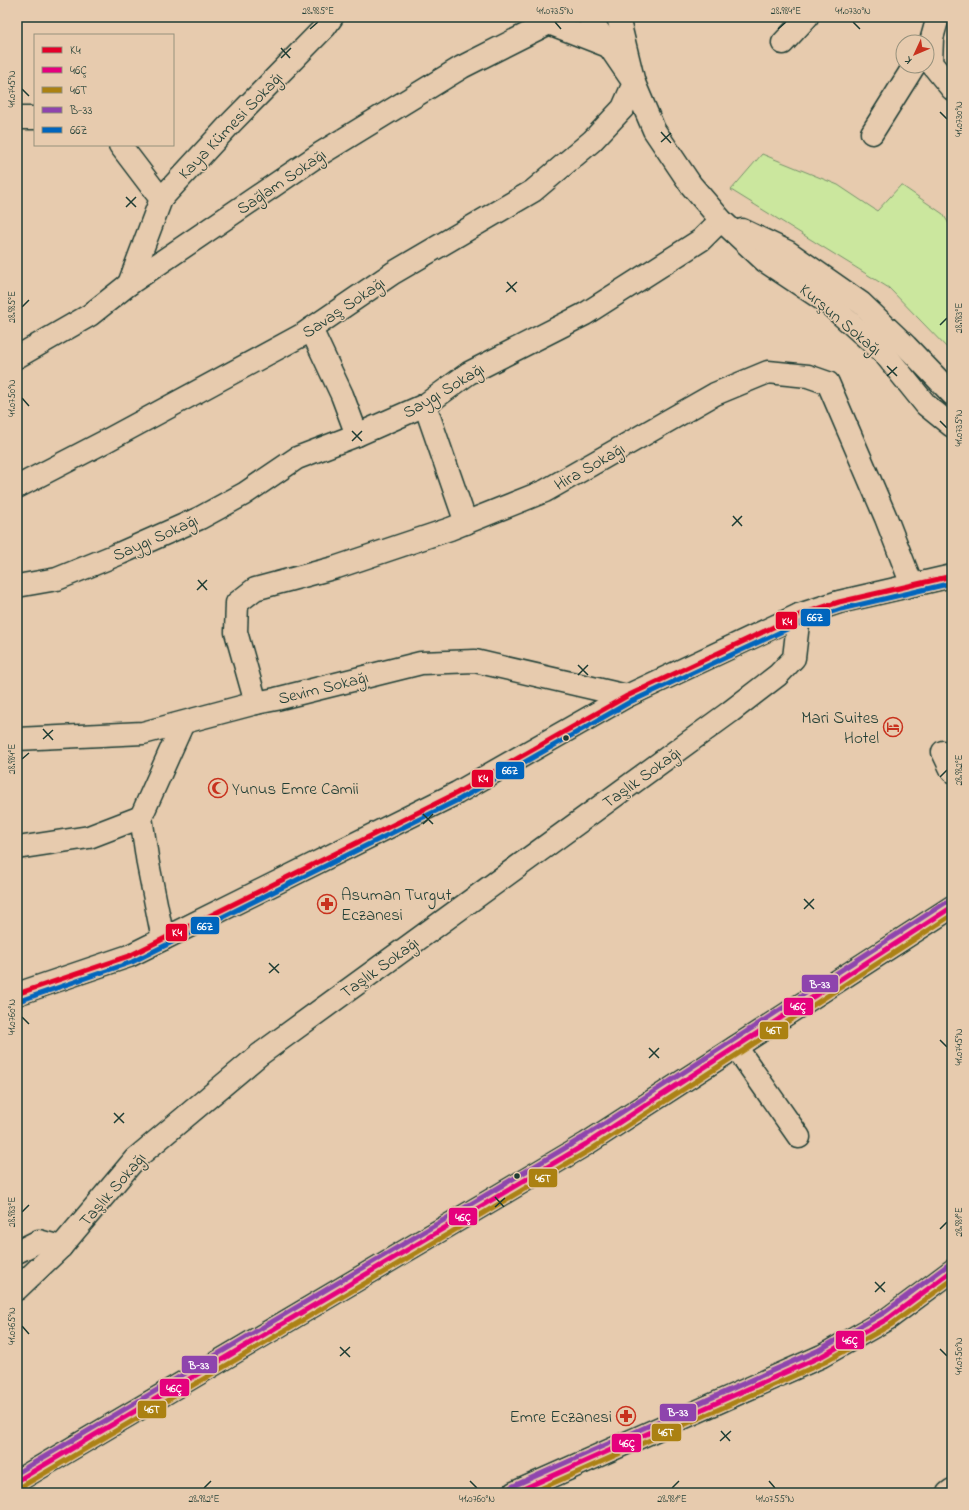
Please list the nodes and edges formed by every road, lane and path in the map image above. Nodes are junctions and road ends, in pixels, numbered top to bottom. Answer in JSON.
{"nodes":[{"id":1,"x":332,"y":17,"type":"edge"},
{"id":2,"x":590,"y":17,"type":"edge"},
{"id":3,"x":618,"y":17,"type":"edge"},
{"id":4,"x":807,"y":17,"type":"edge"},
{"id":5,"x":938,"y":17,"type":"edge"},
{"id":6,"x":551,"y":20,"type":"edge"},
{"id":7,"x":932,"y":34,"type":"edge"},
{"id":8,"x":783,"y":44,"type":"dead end"},
{"id":9,"x":608,"y":46,"type":"junction"},
{"id":10,"x":935,"y":68,"type":"edge"},
{"id":11,"x":909,"y":74,"type":"edge"},
{"id":12,"x":634,"y":83,"type":"junction"},
{"id":13,"x":952,"y":89,"type":"edge"},
{"id":14,"x":17,"y":118,"type":"edge"},
{"id":15,"x":34,"y":118,"type":"edge"},
{"id":16,"x":872,"y":133,"type":"dead end"},
{"id":17,"x":121,"y":146,"type":"edge"},
{"id":18,"x":161,"y":199,"type":"junction"},
{"id":19,"x":721,"y":220,"type":"junction"},
{"id":20,"x":129,"y":284,"type":"junction"},
{"id":21,"x":311,"y":329,"type":"junction"},
{"id":22,"x":17,"y":357,"type":"edge"},
{"id":23,"x":952,"y":394,"type":"edge"},
{"id":24,"x":425,"y":405,"type":"junction"},
{"id":25,"x":952,"y":426,"type":"edge"},
{"id":26,"x":357,"y":435,"type":"junction"},
{"id":27,"x":17,"y":487,"type":"edge"},
{"id":28,"x":466,"y":523,"type":"junction"},
{"id":29,"x":952,"y":576,"type":"edge"},
{"id":30,"x":912,"y":585,"type":"junction"},
{"id":31,"x":17,"y":586,"type":"edge"},
{"id":32,"x":798,"y":615,"type":"junction"},
{"id":33,"x":627,"y":696,"type":"junction"},
{"id":34,"x":256,"y":702,"type":"junction"},
{"id":35,"x":184,"y":723,"type":"junction"},
{"id":36,"x":17,"y":739,"type":"edge"},
{"id":37,"x":141,"y":817,"type":"junction"},
{"id":38,"x":17,"y":848,"type":"edge"},
{"id":39,"x":952,"y":906,"type":"edge"},
{"id":40,"x":163,"y":939,"type":"junction"},
{"id":41,"x":17,"y":994,"type":"edge"},
{"id":42,"x":736,"y":1047,"type":"junction"},
{"id":43,"x":798,"y":1137,"type":"dead end"},
{"id":44,"x":61,"y":1247,"type":"junction"},
{"id":45,"x":17,"y":1252,"type":"edge"},
{"id":46,"x":952,"y":1271,"type":"edge"},
{"id":47,"x":22,"y":1281,"type":"edge"},
{"id":48,"x":17,"y":1481,"type":"edge"},
{"id":49,"x":952,"y":1490,"type":"edge"},
{"id":50,"x":514,"y":1493,"type":"edge"},
{"id":51,"x":948,"y":1493,"type":"edge"}],
"edges":[{"from":1,"to":18,"type":"street","name":"Kaya Kümesi Sokağı"},
{"from":2,"to":9,"type":"street"},
{"from":3,"to":12,"type":"street","name":"Kurşun Sokağı"},
{"from":4,"to":8,"type":"street"},
{"from":5,"to":7,"type":"street"},
{"from":6,"to":9,"type":"street"},
{"from":6,"to":20,"type":"street","name":"Sağlam Sokağı"},
{"from":9,"to":12,"type":"street"},
{"from":10,"to":13,"type":"street"},
{"from":11,"to":16,"type":"street"},
{"from":12,"to":19,"type":"street","name":"Kurşun Sokağı"},
{"from":12,"to":21,"type":"street","name":"Savaş Sokağı"},
{"from":14,"to":15,"type":"street"},
{"from":17,"to":18,"type":"street"},
{"from":18,"to":20,"type":"street"},
{"from":19,"to":23,"type":"street","name":"Kurşun Sokağı"},
{"from":19,"to":24,"type":"street","name":"Saygı Sokağı"},
{"from":19,"to":25,"type":"street","name":"Kurşun Sokağı"},
{"from":20,"to":22,"type":"street","name":"Sağlam Sokağı"},
{"from":21,"to":26,"type":"street"},
{"from":21,"to":27,"type":"street","name":"Savaş Sokağı"},
{"from":24,"to":26,"type":"street","name":"Saygı Sokağı"},
{"from":24,"to":28,"type":"street"},
{"from":26,"to":31,"type":"street","name":"Saygı Sokağı"},
{"from":28,"to":30,"type":"street","name":"Hira Sokağı"},
{"from":28,"to":34,"type":"street","name":"Hira Sokağı"},
{"from":29,"to":30,"type":"street"},
{"from":30,"to":32,"type":"street"},
{"from":32,"to":33,"type":"street"},
{"from":32,"to":44,"type":"street","name":"Taşlık Sokağı"},
{"from":33,"to":34,"type":"street","name":"Sevim Sokağı"},
{"from":33,"to":40,"type":"street"},
{"from":34,"to":35,"type":"street","name":"Sevim Sokağı"},
{"from":35,"to":36,"type":"street","name":"Sevim Sokağı"},
{"from":35,"to":37,"type":"street"},
{"from":37,"to":38,"type":"street"},
{"from":37,"to":40,"type":"street"},
{"from":39,"to":42,"type":"street"},
{"from":40,"to":41,"type":"street"},
{"from":42,"to":43,"type":"street"},
{"from":42,"to":48,"type":"street"},
{"from":44,"to":45,"type":"street"},
{"from":44,"to":47,"type":"street","name":"Taşlık Sokağı"},
{"from":46,"to":50,"type":"street"},
{"from":49,"to":51,"type":"street"}]}
